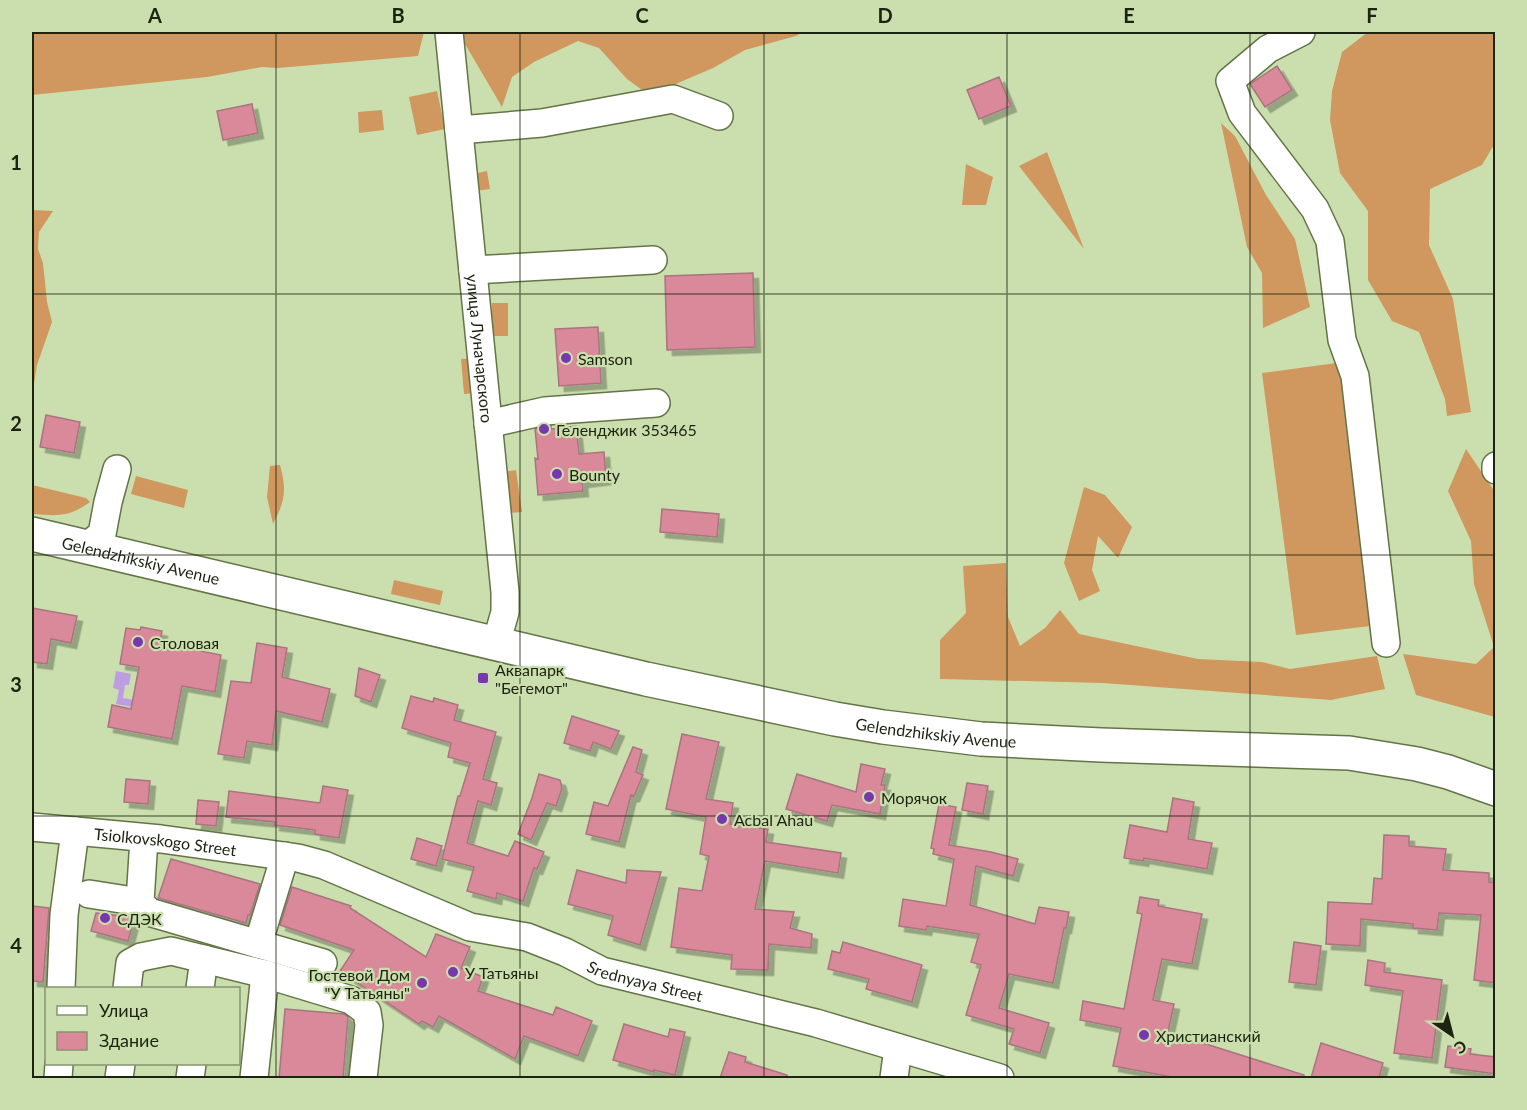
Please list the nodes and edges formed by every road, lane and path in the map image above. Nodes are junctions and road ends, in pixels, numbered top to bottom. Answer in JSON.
{"nodes":[{"id":1,"x":1301,"y":32,"type":"edge"},
{"id":2,"x":450,"y":42,"type":"edge"},
{"id":3,"x":718,"y":116,"type":"dead end"},
{"id":4,"x":459,"y":130,"type":"junction"},
{"id":5,"x":653,"y":260,"type":"dead end"},
{"id":6,"x":473,"y":270,"type":"junction"},
{"id":7,"x":656,"y":404,"type":"dead end"},
{"id":8,"x":488,"y":424,"type":"junction"},
{"id":9,"x":117,"y":469,"type":"dead end"},
{"id":10,"x":32,"y":534,"type":"edge"},
{"id":11,"x":86,"y":547,"type":"junction"},
{"id":12,"x":1386,"y":643,"type":"dead end"},
{"id":13,"x":496,"y":644,"type":"junction"},
{"id":14,"x":1496,"y":789,"type":"edge"},
{"id":15,"x":32,"y":827,"type":"edge"},
{"id":16,"x":75,"y":831,"type":"junction"},
{"id":17,"x":144,"y":838,"type":"junction"},
{"id":18,"x":292,"y":857,"type":"junction"},
{"id":19,"x":90,"y":894,"type":"dead end"},
{"id":20,"x":140,"y":902,"type":"junction"},
{"id":21,"x":258,"y":944,"type":"junction"},
{"id":22,"x":204,"y":959,"type":"junction"},
{"id":23,"x":323,"y":963,"type":"dead end"},
{"id":24,"x":265,"y":974,"type":"junction"},
{"id":25,"x":62,"y":987,"type":"edge"},
{"id":26,"x":128,"y":987,"type":"edge"},
{"id":27,"x":201,"y":987,"type":"edge"},
{"id":28,"x":898,"y":1048,"type":"junction"},
{"id":29,"x":254,"y":1078,"type":"edge"},
{"id":30,"x":363,"y":1078,"type":"edge"},
{"id":31,"x":894,"y":1078,"type":"edge"},
{"id":32,"x":1000,"y":1078,"type":"edge"}],
"edges":[{"from":1,"to":12,"type":"street"},
{"from":2,"to":4,"type":"street","name":"улица Луначарского"},
{"from":3,"to":4,"type":"street"},
{"from":4,"to":6,"type":"street","name":"улица Луначарского"},
{"from":5,"to":6,"type":"street"},
{"from":6,"to":8,"type":"street","name":"улица Луначарского"},
{"from":7,"to":8,"type":"street"},
{"from":8,"to":13,"type":"street","name":"улица Луначарского"},
{"from":9,"to":11,"type":"street"},
{"from":10,"to":11,"type":"main road","name":"Gelendzhikskiy Avenue"},
{"from":11,"to":13,"type":"main road","name":"Gelendzhikskiy Avenue"},
{"from":13,"to":14,"type":"main road","name":"Gelendzhikskiy Avenue"},
{"from":15,"to":16,"type":"street","name":"Tsiolkovskogo Street"},
{"from":16,"to":17,"type":"street","name":"Tsiolkovskogo Street"},
{"from":16,"to":25,"type":"street"},
{"from":17,"to":18,"type":"street","name":"Tsiolkovskogo Street"},
{"from":17,"to":20,"type":"street"},
{"from":18,"to":21,"type":"street"},
{"from":18,"to":28,"type":"street","name":"Srednyaya Street"},
{"from":19,"to":20,"type":"street"},
{"from":20,"to":21,"type":"street"},
{"from":21,"to":23,"type":"street"},
{"from":22,"to":24,"type":"street"},
{"from":22,"to":26,"type":"street"},
{"from":22,"to":27,"type":"street"},
{"from":24,"to":29,"type":"street"},
{"from":24,"to":30,"type":"street"},
{"from":28,"to":31,"type":"street"},
{"from":28,"to":32,"type":"street","name":"Srednyaya Street"}]}
